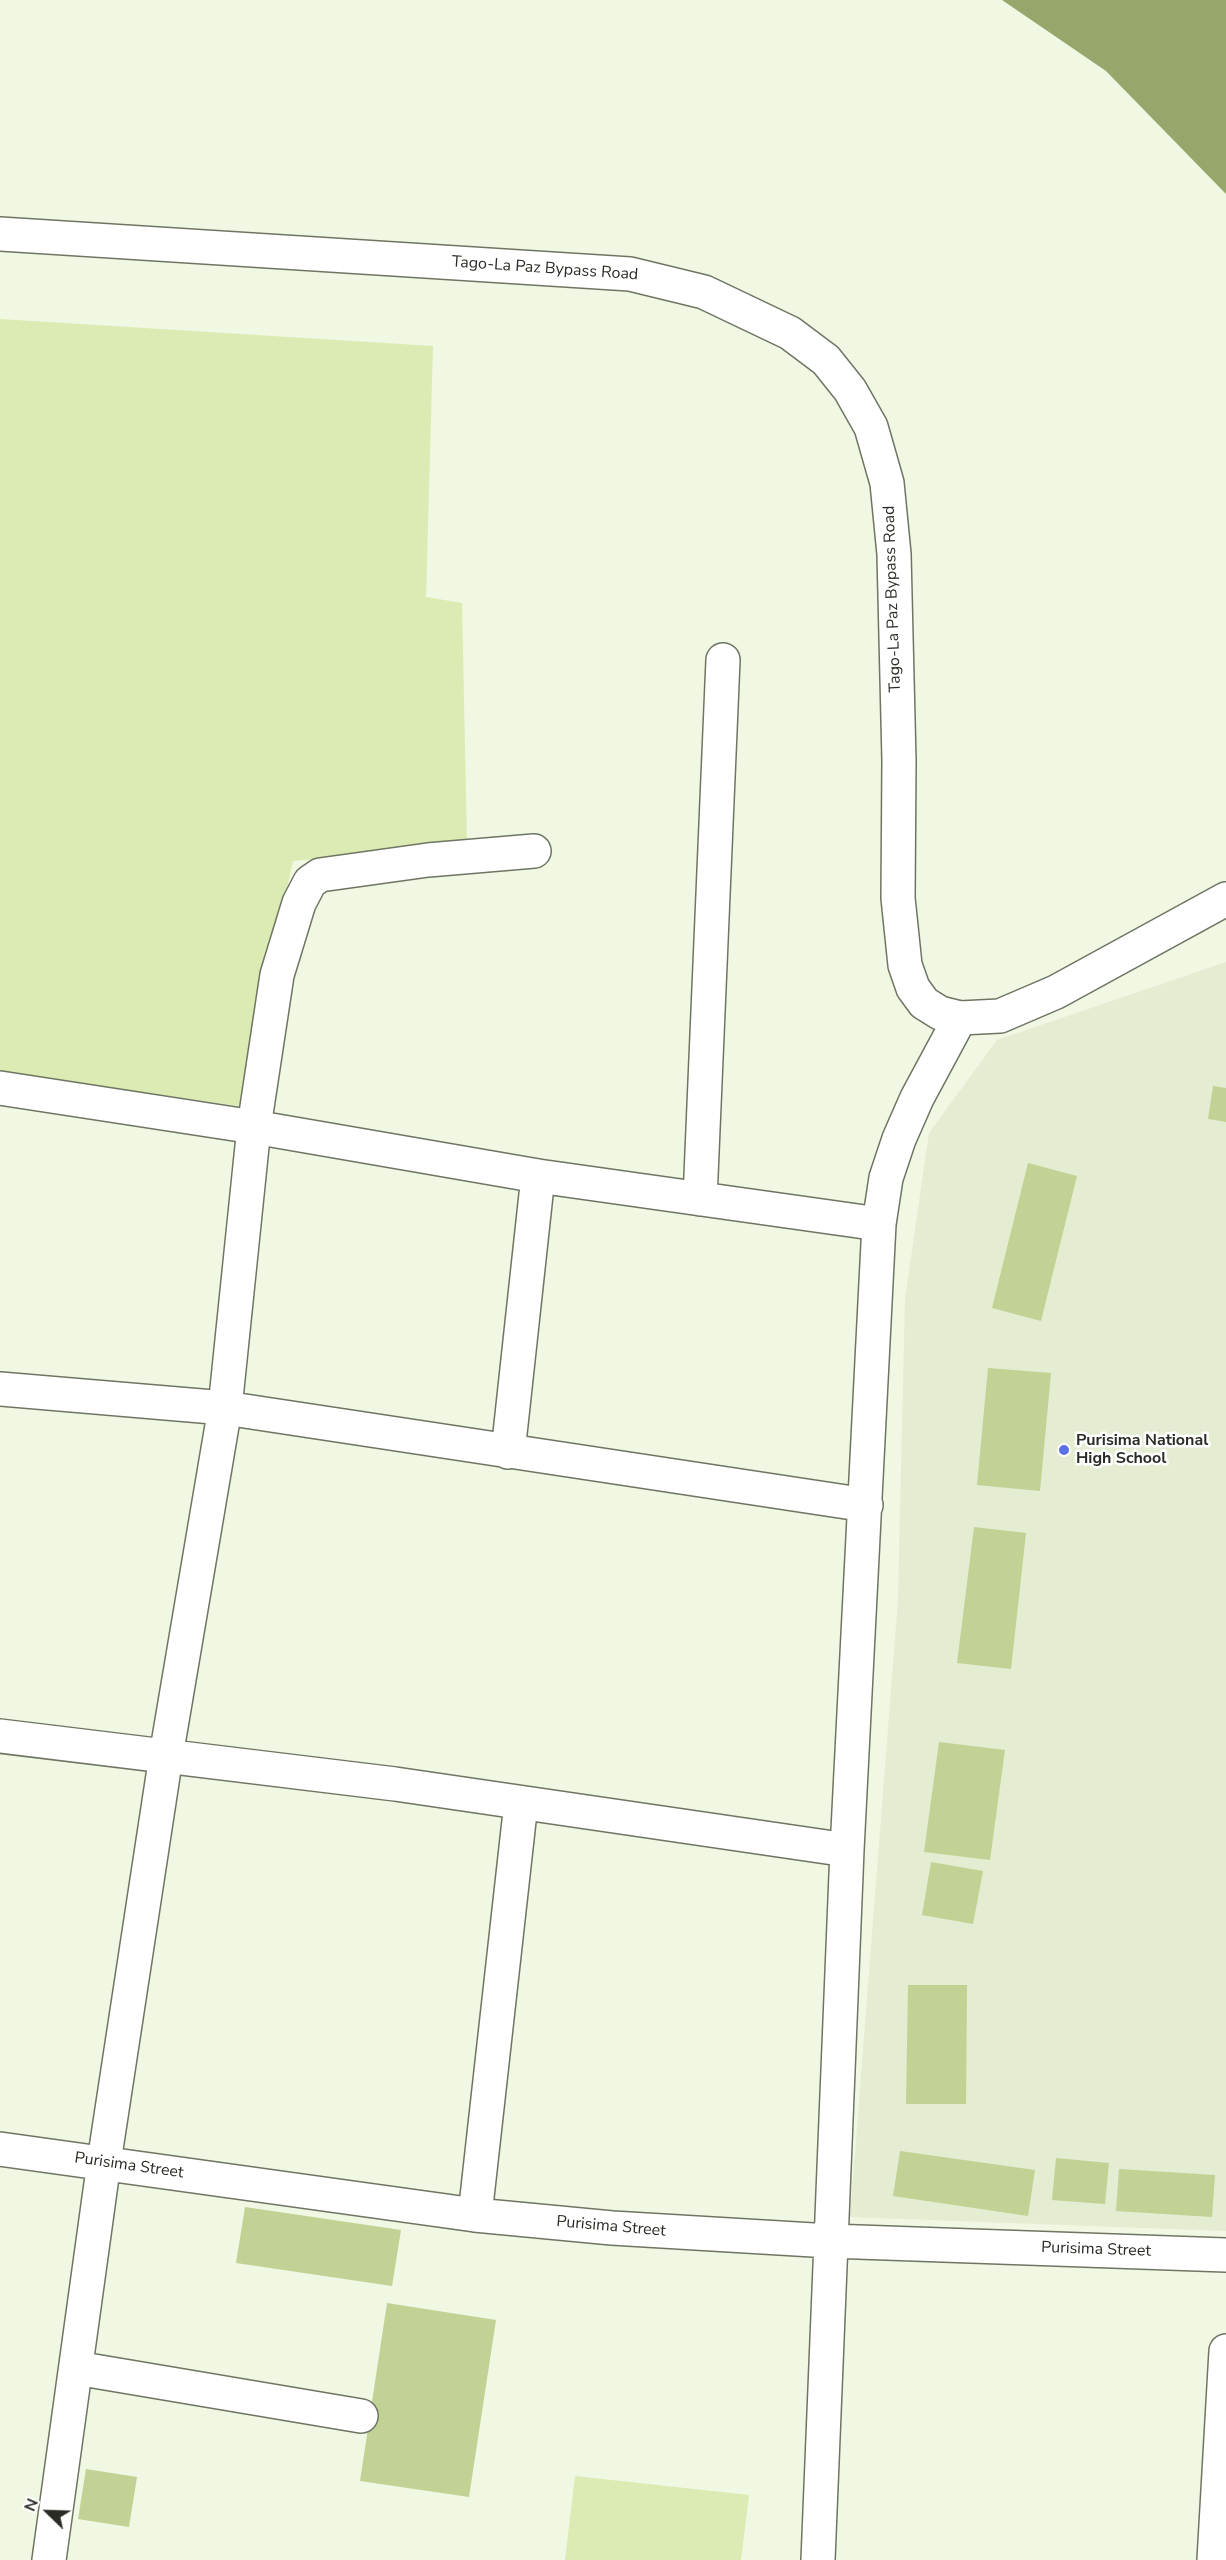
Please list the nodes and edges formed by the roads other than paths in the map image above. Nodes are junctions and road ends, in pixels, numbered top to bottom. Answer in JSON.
{"nodes":[{"id":1,"x":0,"y":234,"type":"edge"},
{"id":2,"x":723,"y":660,"type":"dead end"},
{"id":3,"x":534,"y":851,"type":"dead end"},
{"id":4,"x":1226,"y":899,"type":"edge"},
{"id":5,"x":960,"y":1018,"type":"junction"},
{"id":6,"x":0,"y":1088,"type":"edge"},
{"id":7,"x":255,"y":1127,"type":"junction"},
{"id":8,"x":538,"y":1176,"type":"junction"},
{"id":9,"x":700,"y":1199,"type":"junction"},
{"id":10,"x":879,"y":1224,"type":"junction"},
{"id":11,"x":0,"y":1389,"type":"edge"},
{"id":12,"x":225,"y":1408,"type":"junction"},
{"id":13,"x":508,"y":1452,"type":"junction"},
{"id":14,"x":866,"y":1504,"type":"junction"},
{"id":15,"x":0,"y":1736,"type":"edge"},
{"id":16,"x":166,"y":1756,"type":"junction"},
{"id":17,"x":521,"y":1803,"type":"junction"},
{"id":18,"x":847,"y":1850,"type":"junction"},
{"id":19,"x":0,"y":2149,"type":"edge"},
{"id":20,"x":104,"y":2162,"type":"junction"},
{"id":21,"x":475,"y":2215,"type":"junction"},
{"id":22,"x":830,"y":2241,"type":"junction"},
{"id":23,"x":1226,"y":2255,"type":"edge"},
{"id":24,"x":1226,"y":2351,"type":"edge"},
{"id":25,"x":76,"y":2368,"type":"junction"},
{"id":26,"x":361,"y":2416,"type":"dead end"},
{"id":27,"x":49,"y":2560,"type":"edge"},
{"id":28,"x":818,"y":2560,"type":"edge"},
{"id":29,"x":1214,"y":2560,"type":"edge"}],
"edges":[{"from":1,"to":5,"type":"main road","name":"Tago-La Paz Bypass Road"},
{"from":2,"to":9,"type":"main road"},
{"from":3,"to":7,"type":"main road"},
{"from":4,"to":5,"type":"main road","name":"Tago-La Paz Bypass Road"},
{"from":5,"to":10,"type":"main road"},
{"from":6,"to":7,"type":"main road"},
{"from":7,"to":8,"type":"main road"},
{"from":7,"to":12,"type":"main road"},
{"from":8,"to":9,"type":"main road"},
{"from":8,"to":13,"type":"main road"},
{"from":9,"to":10,"type":"main road"},
{"from":10,"to":14,"type":"main road"},
{"from":11,"to":12,"type":"main road"},
{"from":12,"to":13,"type":"main road"},
{"from":12,"to":16,"type":"main road"},
{"from":13,"to":14,"type":"main road"},
{"from":14,"to":18,"type":"main road"},
{"from":15,"to":16,"type":"main road"},
{"from":16,"to":17,"type":"main road"},
{"from":16,"to":20,"type":"main road"},
{"from":17,"to":18,"type":"main road"},
{"from":17,"to":21,"type":"main road"},
{"from":18,"to":22,"type":"main road"},
{"from":19,"to":20,"type":"main road","name":"Purisima Street"},
{"from":20,"to":21,"type":"main road","name":"Purisima Street"},
{"from":20,"to":25,"type":"main road"},
{"from":21,"to":22,"type":"main road","name":"Purisima Street"},
{"from":22,"to":23,"type":"main road","name":"Purisima Street"},
{"from":22,"to":28,"type":"main road"},
{"from":24,"to":29,"type":"main road"},
{"from":25,"to":26,"type":"main road"},
{"from":25,"to":27,"type":"main road"}]}
